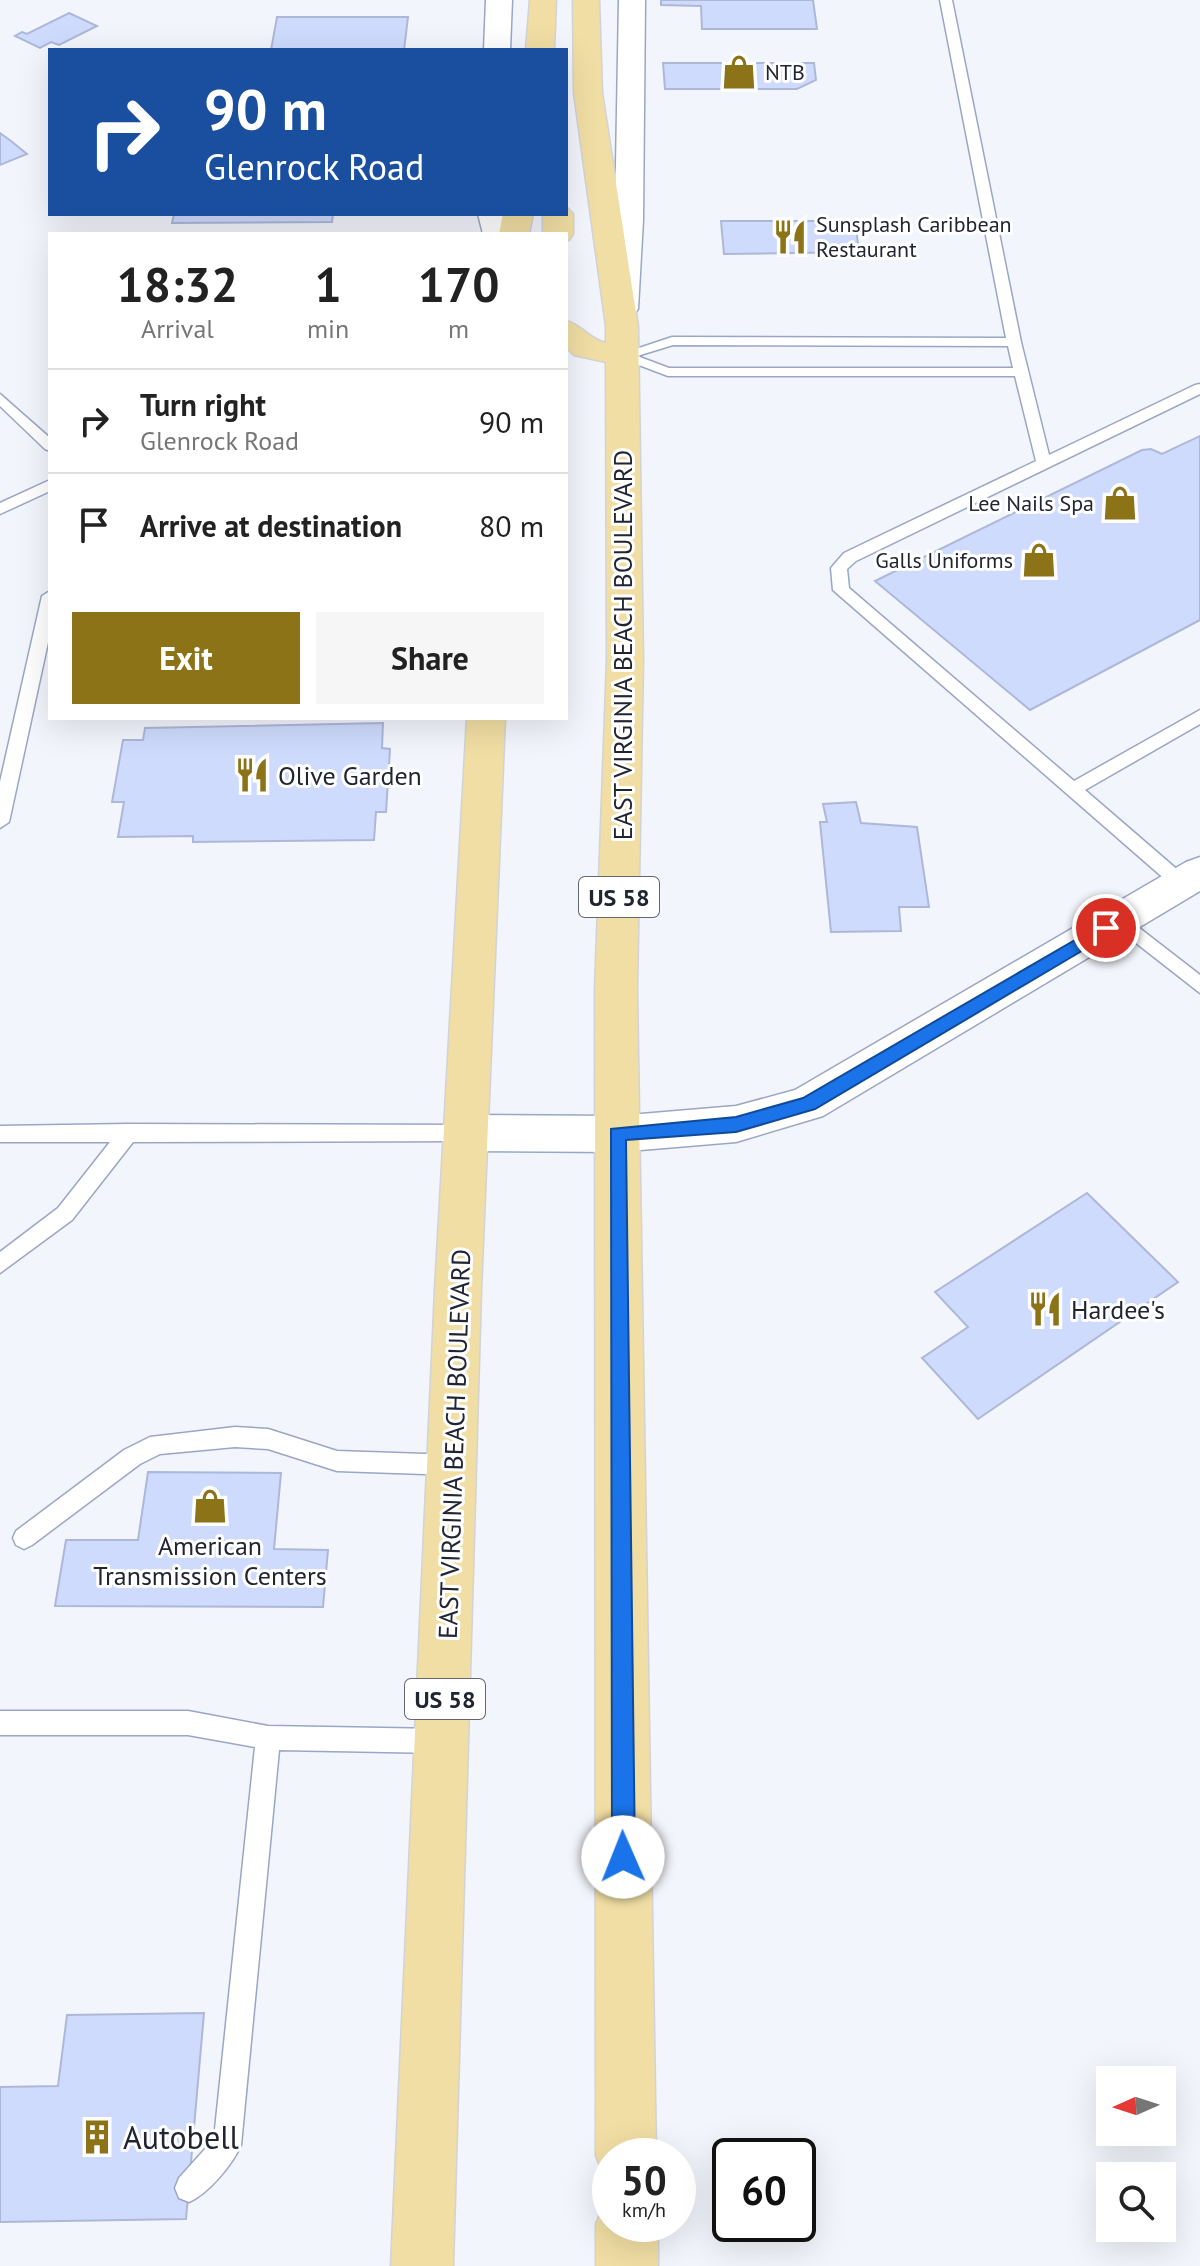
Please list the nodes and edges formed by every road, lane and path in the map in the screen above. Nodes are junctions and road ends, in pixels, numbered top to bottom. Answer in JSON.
{"nodes":[{"id":1,"x":499,"y":0,"type":"edge"},
{"id":2,"x":543,"y":0,"type":"edge"},
{"id":3,"x":586,"y":0,"type":"edge"},
{"id":4,"x":632,"y":0,"type":"edge"},
{"id":5,"x":946,"y":0,"type":"edge"},
{"id":6,"x":497,"y":48,"type":"edge"},
{"id":7,"x":540,"y":48,"type":"edge"},
{"id":8,"x":568,"y":332,"type":"edge"},
{"id":9,"x":622,"y":341,"type":"junction"},
{"id":10,"x":1014,"y":342,"type":"junction"},
{"id":11,"x":1021,"y":372,"type":"junction"},
{"id":12,"x":1200,"y":388,"type":"edge"},
{"id":13,"x":0,"y":398,"type":"edge"},
{"id":14,"x":48,"y":444,"type":"edge"},
{"id":15,"x":1044,"y":464,"type":"junction"},
{"id":16,"x":48,"y":486,"type":"edge"},
{"id":17,"x":0,"y":509,"type":"edge"},
{"id":18,"x":48,"y":605,"type":"edge"},
{"id":19,"x":1200,"y":716,"type":"edge"},
{"id":20,"x":486,"y":720,"type":"edge"},
{"id":21,"x":1072,"y":790,"type":"junction"},
{"id":22,"x":0,"y":822,"type":"edge"},
{"id":23,"x":1190,"y":878,"type":"edge"},
{"id":24,"x":1120,"y":920,"type":"junction"},
{"id":25,"x":1200,"y":986,"type":"edge"},
{"id":26,"x":129,"y":1132,"type":"junction"},
{"id":27,"x":466,"y":1133,"type":"junction"},
{"id":28,"x":0,"y":1134,"type":"edge"},
{"id":29,"x":617,"y":1134,"type":"junction"},
{"id":30,"x":0,"y":1264,"type":"edge"},
{"id":31,"x":454,"y":1465,"type":"junction"},
{"id":32,"x":24,"y":1538,"type":"dead end"},
{"id":33,"x":0,"y":1723,"type":"edge"},
{"id":34,"x":268,"y":1738,"type":"junction"},
{"id":35,"x":444,"y":1741,"type":"junction"},
{"id":36,"x":626,"y":2138,"type":"edge"},
{"id":37,"x":189,"y":2188,"type":"dead end"},
{"id":38,"x":627,"y":2242,"type":"edge"},
{"id":39,"x":422,"y":2266,"type":"edge"},
{"id":40,"x":627,"y":2266,"type":"edge"}],
"edges":[{"from":1,"to":6,"type":"street"},
{"from":2,"to":7,"type":"main road"},
{"from":3,"to":9,"type":"main road","name":"EAST VIRGINIA BEACH BOULEVARD","number":"US 58"},
{"from":4,"to":9,"type":"street"},
{"from":5,"to":10,"type":"lane"},
{"from":8,"to":9,"type":"main road"},
{"from":9,"to":10,"type":"lane"},
{"from":9,"to":11,"type":"lane"},
{"from":9,"to":29,"type":"main road","name":"EAST VIRGINIA BEACH BOULEVARD","number":"US 58"},
{"from":10,"to":11,"type":"lane"},
{"from":11,"to":15,"type":"lane"},
{"from":12,"to":15,"type":"lane"},
{"from":13,"to":14,"type":"lane"},
{"from":15,"to":21,"type":"lane"},
{"from":16,"to":17,"type":"lane"},
{"from":18,"to":22,"type":"lane"},
{"from":19,"to":21,"type":"lane"},
{"from":20,"to":27,"type":"main road","name":"EAST VIRGINIA BEACH BOULEVARD","number":"US 58"},
{"from":21,"to":23,"type":"lane"},
{"from":23,"to":24,"type":"street"},
{"from":24,"to":25,"type":"lane"},
{"from":24,"to":29,"type":"street"},
{"from":26,"to":27,"type":"lane"},
{"from":26,"to":28,"type":"lane"},
{"from":26,"to":30,"type":"lane"},
{"from":27,"to":29,"type":"street"},
{"from":27,"to":31,"type":"main road","name":"EAST VIRGINIA BEACH BOULEVARD","number":"US 58"},
{"from":29,"to":36,"type":"main road","name":"EAST VIRGINIA BEACH BOULEVARD","number":"US 58"},
{"from":31,"to":32,"type":"lane"},
{"from":31,"to":35,"type":"main road","name":"EAST VIRGINIA BEACH BOULEVARD","number":"US 58"},
{"from":33,"to":34,"type":"lane"},
{"from":34,"to":35,"type":"lane"},
{"from":34,"to":37,"type":"lane"},
{"from":35,"to":39,"type":"main road","name":"EAST VIRGINIA BEACH BOULEVARD","number":"US 58"},
{"from":38,"to":40,"type":"main road"}]}
